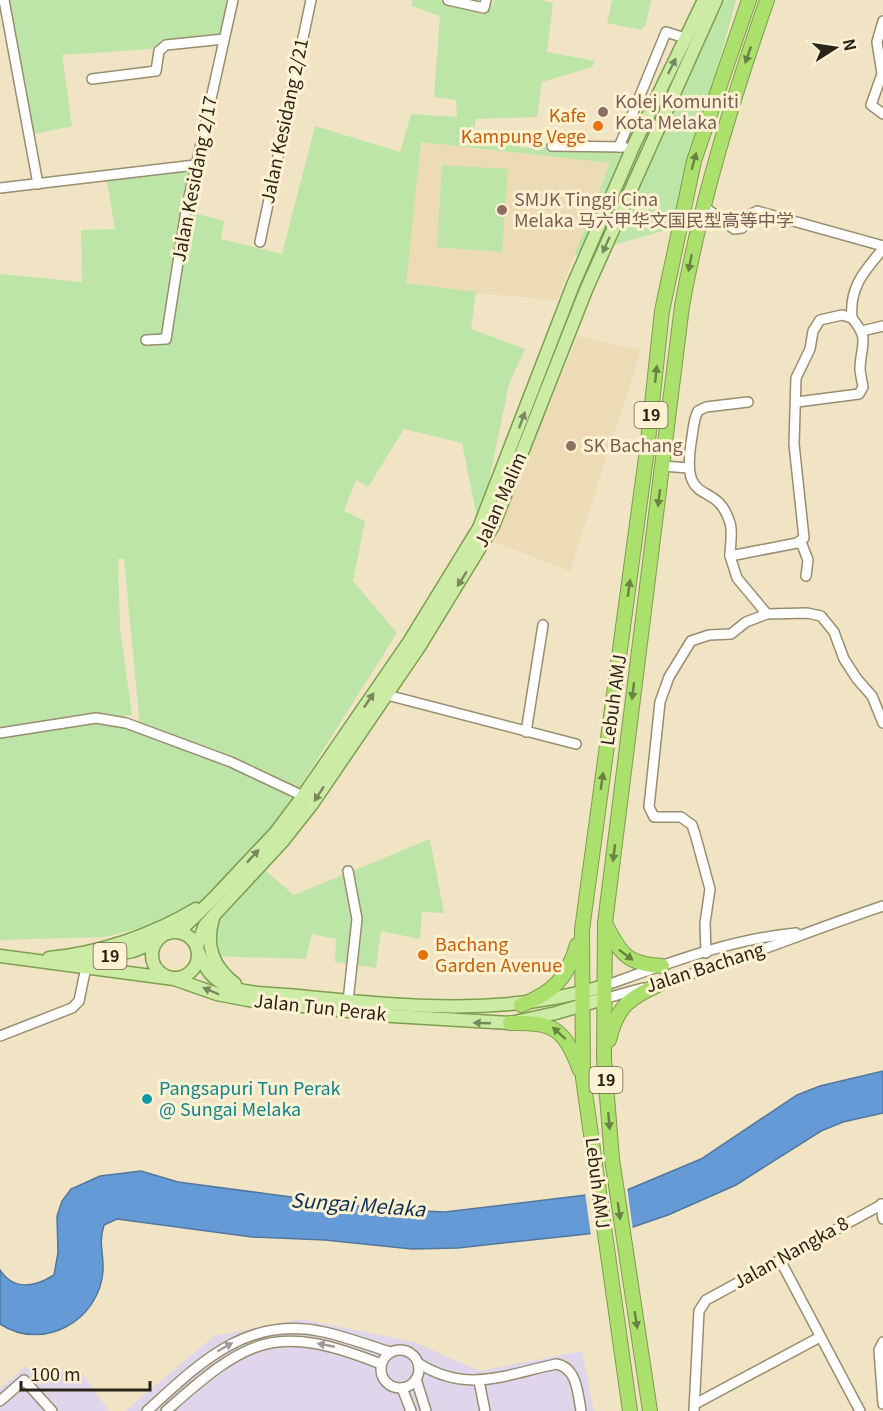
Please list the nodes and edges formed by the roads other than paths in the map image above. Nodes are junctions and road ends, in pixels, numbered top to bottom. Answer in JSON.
{"nodes":[{"id":1,"x":4,"y":0,"type":"edge"},
{"id":2,"x":233,"y":0,"type":"edge"},
{"id":3,"x":311,"y":0,"type":"edge"},
{"id":4,"x":448,"y":0,"type":"edge"},
{"id":5,"x":704,"y":0,"type":"edge"},
{"id":6,"x":716,"y":0,"type":"edge"},
{"id":7,"x":742,"y":0,"type":"edge"},
{"id":8,"x":749,"y":0,"type":"edge"},
{"id":9,"x":767,"y":0,"type":"edge"},
{"id":10,"x":485,"y":4,"type":"edge"},
{"id":11,"x":744,"y":16,"type":"junction"},
{"id":12,"x":883,"y":21,"type":"edge"},
{"id":13,"x":685,"y":38,"type":"junction"},
{"id":14,"x":224,"y":39,"type":"junction"},
{"id":15,"x":92,"y":79,"type":"dead end"},
{"id":16,"x":883,"y":114,"type":"edge"},
{"id":17,"x":552,"y":146,"type":"dead end"},
{"id":18,"x":619,"y":147,"type":"junction"},
{"id":19,"x":633,"y":147,"type":"junction"},
{"id":20,"x":195,"y":165,"type":"junction"},
{"id":21,"x":38,"y":184,"type":"junction"},
{"id":22,"x":0,"y":188,"type":"edge"},
{"id":23,"x":702,"y":205,"type":"junction"},
{"id":24,"x":260,"y":242,"type":"dead end"},
{"id":25,"x":883,"y":248,"type":"edge"},
{"id":26,"x":852,"y":318,"type":"junction"},
{"id":27,"x":883,"y":327,"type":"edge"},
{"id":28,"x":862,"y":331,"type":"junction"},
{"id":29,"x":146,"y":340,"type":"dead end"},
{"id":30,"x":748,"y":402,"type":"dead end"},
{"id":31,"x":797,"y":402,"type":"junction"},
{"id":32,"x":663,"y":466,"type":"junction"},
{"id":33,"x":688,"y":468,"type":"junction"},
{"id":34,"x":801,"y":542,"type":"junction"},
{"id":35,"x":730,"y":556,"type":"junction"},
{"id":36,"x":806,"y":576,"type":"dead end"},
{"id":37,"x":767,"y":614,"type":"junction"},
{"id":38,"x":543,"y":625,"type":"dead end"},
{"id":39,"x":387,"y":695,"type":"junction"},
{"id":40,"x":883,"y":723,"type":"edge"},
{"id":41,"x":526,"y":732,"type":"junction"},
{"id":42,"x":0,"y":733,"type":"edge"},
{"id":43,"x":576,"y":744,"type":"dead end"},
{"id":44,"x":303,"y":796,"type":"junction"},
{"id":45,"x":348,"y":871,"type":"dead end"},
{"id":46,"x":213,"y":899,"type":"junction"},
{"id":47,"x":883,"y":906,"type":"edge"},
{"id":48,"x":214,"y":914,"type":"junction"},
{"id":49,"x":605,"y":924,"type":"junction"},
{"id":50,"x":582,"y":930,"type":"junction"},
{"id":51,"x":174,"y":931,"type":"junction"},
{"id":52,"x":804,"y":932,"type":"junction"},
{"id":53,"x":156,"y":942,"type":"junction"},
{"id":54,"x":198,"y":949,"type":"junction"},
{"id":55,"x":706,"y":953,"type":"junction"},
{"id":56,"x":0,"y":956,"type":"edge"},
{"id":57,"x":29,"y":960,"type":"junction"},
{"id":58,"x":62,"y":964,"type":"junction"},
{"id":59,"x":662,"y":966,"type":"junction"},
{"id":60,"x":86,"y":967,"type":"junction"},
{"id":61,"x":174,"y":978,"type":"junction"},
{"id":62,"x":664,"y":982,"type":"junction"},
{"id":63,"x":250,"y":991,"type":"junction"},
{"id":64,"x":604,"y":993,"type":"junction"},
{"id":65,"x":348,"y":1000,"type":"junction"},
{"id":66,"x":581,"y":1000,"type":"junction"},
{"id":67,"x":521,"y":1005,"type":"junction"},
{"id":68,"x":510,"y":1023,"type":"junction"},
{"id":69,"x":0,"y":1036,"type":"edge"},
{"id":70,"x":604,"y":1059,"type":"junction"},
{"id":71,"x":584,"y":1078,"type":"junction"},
{"id":72,"x":882,"y":1204,"type":"edge"},
{"id":73,"x":883,"y":1219,"type":"edge"},
{"id":74,"x":780,"y":1260,"type":"junction"},
{"id":75,"x":820,"y":1337,"type":"junction"},
{"id":76,"x":883,"y":1342,"type":"edge"},
{"id":77,"x":390,"y":1352,"type":"junction"},
{"id":78,"x":418,"y":1363,"type":"junction"},
{"id":79,"x":381,"y":1364,"type":"junction"},
{"id":80,"x":416,"y":1379,"type":"junction"},
{"id":81,"x":479,"y":1381,"type":"junction"},
{"id":82,"x":402,"y":1388,"type":"junction"},
{"id":83,"x":0,"y":1401,"type":"edge"},
{"id":84,"x":883,"y":1404,"type":"edge"},
{"id":85,"x":694,"y":1408,"type":"edge"},
{"id":86,"x":52,"y":1411,"type":"edge"},
{"id":87,"x":147,"y":1411,"type":"edge"},
{"id":88,"x":165,"y":1411,"type":"edge"},
{"id":89,"x":411,"y":1411,"type":"edge"},
{"id":90,"x":426,"y":1411,"type":"edge"},
{"id":91,"x":485,"y":1411,"type":"edge"},
{"id":92,"x":581,"y":1411,"type":"edge"},
{"id":93,"x":630,"y":1411,"type":"edge"},
{"id":94,"x":650,"y":1411,"type":"edge"},
{"id":95,"x":860,"y":1411,"type":"edge"}],
"edges":[{"from":1,"to":21,"type":"street"},
{"from":2,"to":14,"type":"street","name":"Jalan Kesidang 2/17"},
{"from":3,"to":24,"type":"street","name":"Jalan Kesidang 2/21"},
{"from":4,"to":10,"type":"street"},
{"from":5,"to":13,"type":"main road","name":"Jalan Malim","number":"19"},
{"from":6,"to":39,"type":"main road","name":"Jalan Malim","one_way":true},
{"from":7,"to":11,"type":"highway"},
{"from":8,"to":11,"type":"highway","name":"Lebuh AMJ","number":"19"},
{"from":9,"to":23,"type":"highway","name":"Lebuh AMJ","number":"19","one_way":true},
{"from":50,"to":11,"type":"highway","name":"Lebuh AMJ","number":"19","one_way":true},
{"from":12,"to":16,"type":"street"},
{"from":13,"to":18,"type":"street"},
{"from":19,"to":13,"type":"main road","name":"Jalan Malim","number":"19","one_way":true},
{"from":14,"to":15,"type":"street"},
{"from":14,"to":20,"type":"street","name":"Jalan Kesidang 2/17"},
{"from":17,"to":18,"type":"street"},
{"from":18,"to":19,"type":"street"},
{"from":44,"to":19,"type":"main road","name":"Jalan Malim","number":"19","one_way":true},
{"from":20,"to":21,"type":"street"},
{"from":20,"to":29,"type":"street","name":"Jalan Kesidang 2/17"},
{"from":21,"to":22,"type":"street"},
{"from":23,"to":25,"type":"street"},
{"from":23,"to":32,"type":"highway","name":"Lebuh AMJ","number":"19","one_way":true},
{"from":25,"to":26,"type":"street"},
{"from":26,"to":28,"type":"street"},
{"from":26,"to":31,"type":"street"},
{"from":27,"to":28,"type":"street"},
{"from":28,"to":31,"type":"street"},
{"from":30,"to":33,"type":"street"},
{"from":31,"to":34,"type":"street"},
{"from":32,"to":33,"type":"street"},
{"from":32,"to":49,"type":"highway","name":"Lebuh AMJ","number":"19","one_way":true},
{"from":33,"to":35,"type":"street"},
{"from":34,"to":35,"type":"street"},
{"from":34,"to":36,"type":"street"},
{"from":35,"to":37,"type":"street"},
{"from":37,"to":40,"type":"street"},
{"from":37,"to":55,"type":"street"},
{"from":38,"to":41,"type":"street"},
{"from":39,"to":41,"type":"street"},
{"from":39,"to":48,"type":"main road","name":"Jalan Malim","one_way":true},
{"from":41,"to":43,"type":"street"},
{"from":42,"to":44,"type":"street"},
{"from":46,"to":44,"type":"main road","name":"Jalan Malim","number":"19","one_way":true},
{"from":45,"to":65,"type":"street"},
{"from":46,"to":51,"type":"main road","name":"Jalan Malim","number":"19"},
{"from":46,"to":57,"type":"main road"},
{"from":47,"to":52,"type":"street","name":"Jalan Bachang"},
{"from":48,"to":54,"type":"main road","name":"Jalan Malim"},
{"from":48,"to":63,"type":"main road"},
{"from":49,"to":59,"type":"highway","one_way":true},
{"from":49,"to":64,"type":"highway","name":"Lebuh AMJ","number":"19"},
{"from":50,"to":66,"type":"highway","name":"Lebuh AMJ","number":"19"},
{"from":50,"to":67,"type":"highway"},
{"from":51,"to":53,"type":"main road","number":"19"},
{"from":51,"to":54,"type":"main road"},
{"from":52,"to":55,"type":"street","name":"Jalan Bachang"},
{"from":52,"to":62,"type":"street","name":"Jalan Bachang"},
{"from":53,"to":58,"type":"main road","name":"Jalan Tun Perak","number":"19"},
{"from":53,"to":61,"type":"main road","number":"19"},
{"from":54,"to":61,"type":"main road"},
{"from":54,"to":63,"type":"main road","name":"Jalan Tun Perak"},
{"from":55,"to":59,"type":"street","name":"Jalan Bachang"},
{"from":56,"to":57,"type":"main road","name":"Jalan Tun Perak","number":"19"},
{"from":57,"to":58,"type":"main road","name":"Jalan Tun Perak","number":"19"},
{"from":58,"to":60,"type":"main road","name":"Jalan Tun Perak","number":"19"},
{"from":59,"to":64,"type":"street","name":"Jalan Bachang"},
{"from":60,"to":61,"type":"main road","name":"Jalan Tun Perak","number":"19"},
{"from":60,"to":69,"type":"street"},
{"from":68,"to":61,"type":"main road","name":"Jalan Tun Perak","one_way":true},
{"from":62,"to":64,"type":"street","name":"Jalan Bachang"},
{"from":62,"to":70,"type":"highway"},
{"from":63,"to":65,"type":"main road","name":"Jalan Tun Perak"},
{"from":64,"to":66,"type":"main road"},
{"from":64,"to":70,"type":"highway","name":"Lebuh AMJ","number":"19"},
{"from":65,"to":67,"type":"main road","name":"Jalan Tun Perak"},
{"from":66,"to":67,"type":"main road","name":"Jalan Tun Perak"},
{"from":66,"to":68,"type":"main road","name":"Jalan Tun Perak"},
{"from":66,"to":71,"type":"highway","name":"Lebuh AMJ","number":"19"},
{"from":71,"to":68,"type":"highway","one_way":true},
{"from":70,"to":94,"type":"highway","name":"Lebuh AMJ","number":"19","one_way":true},
{"from":71,"to":93,"type":"highway","name":"Lebuh AMJ","number":"19"},
{"from":72,"to":73,"type":"street"},
{"from":72,"to":74,"type":"street","name":"Jalan Nangka 8"},
{"from":74,"to":75,"type":"street"},
{"from":74,"to":85,"type":"street","name":"Jalan Nangka 8"},
{"from":75,"to":85,"type":"street"},
{"from":75,"to":95,"type":"street"},
{"from":76,"to":84,"type":"street"},
{"from":77,"to":78,"type":"street"},
{"from":77,"to":79,"type":"street"},
{"from":87,"to":77,"type":"street","one_way":true},
{"from":78,"to":80,"type":"street"},
{"from":78,"to":81,"type":"street"},
{"from":79,"to":82,"type":"street"},
{"from":79,"to":88,"type":"street","one_way":true},
{"from":80,"to":82,"type":"street"},
{"from":80,"to":90,"type":"street"},
{"from":81,"to":91,"type":"street"},
{"from":81,"to":92,"type":"street"},
{"from":82,"to":89,"type":"street"},
{"from":83,"to":86,"type":"street"}]}
